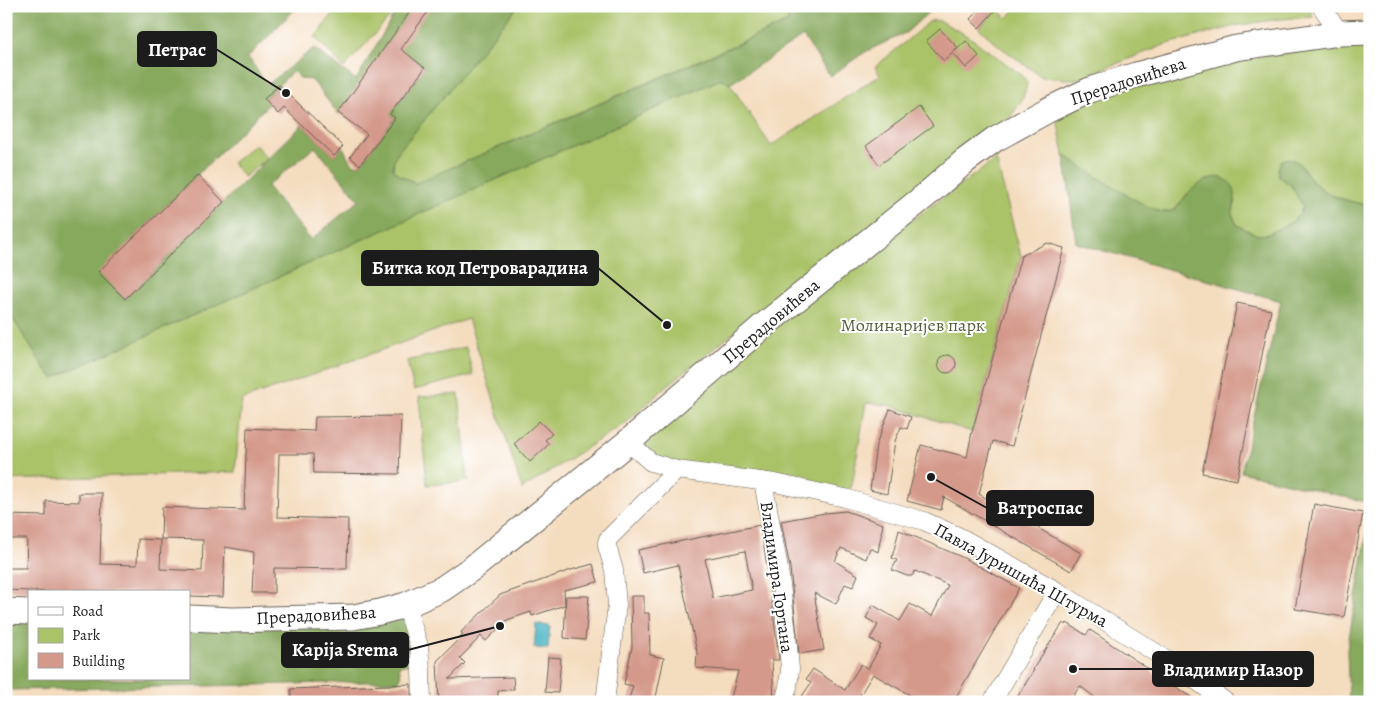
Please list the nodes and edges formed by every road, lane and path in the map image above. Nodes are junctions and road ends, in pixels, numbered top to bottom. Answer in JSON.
{"nodes":[{"id":1,"x":1321,"y":6,"type":"edge"},
{"id":2,"x":1370,"y":32,"type":"edge"},
{"id":3,"x":1340,"y":33,"type":"junction"},
{"id":4,"x":628,"y":442,"type":"junction"},
{"id":5,"x":677,"y":470,"type":"junction"},
{"id":6,"x":763,"y":481,"type":"junction"},
{"id":7,"x":1057,"y":591,"type":"junction"},
{"id":8,"x":406,"y":604,"type":"junction"},
{"id":9,"x":6,"y":611,"type":"edge"},
{"id":10,"x":28,"y":612,"type":"edge"},
{"id":11,"x":190,"y":618,"type":"edge"},
{"id":12,"x":422,"y":702,"type":"edge"},
{"id":13,"x":606,"y":702,"type":"edge"},
{"id":14,"x":784,"y":702,"type":"edge"},
{"id":15,"x":992,"y":702,"type":"edge"},
{"id":16,"x":1226,"y":702,"type":"edge"}],
"edges":[{"from":1,"to":3,"type":"street"},
{"from":2,"to":3,"type":"main road","name":"Прерадовићева"},
{"from":3,"to":4,"type":"main road","name":"Прерадовићева"},
{"from":4,"to":5,"type":"street","name":"Павла Јуришића Штурма"},
{"from":4,"to":8,"type":"main road","name":"Прерадовићева"},
{"from":5,"to":6,"type":"street","name":"Павла Јуришића Штурма"},
{"from":5,"to":13,"type":"street"},
{"from":6,"to":7,"type":"street","name":"Павла Јуришића Штурма"},
{"from":6,"to":14,"type":"street","name":"Владимира Гортана"},
{"from":7,"to":15,"type":"street"},
{"from":7,"to":16,"type":"street","name":"Павла Јуришића Штурма"},
{"from":8,"to":11,"type":"main road","name":"Прерадовићева"},
{"from":8,"to":12,"type":"street"},
{"from":9,"to":10,"type":"main road"}]}
